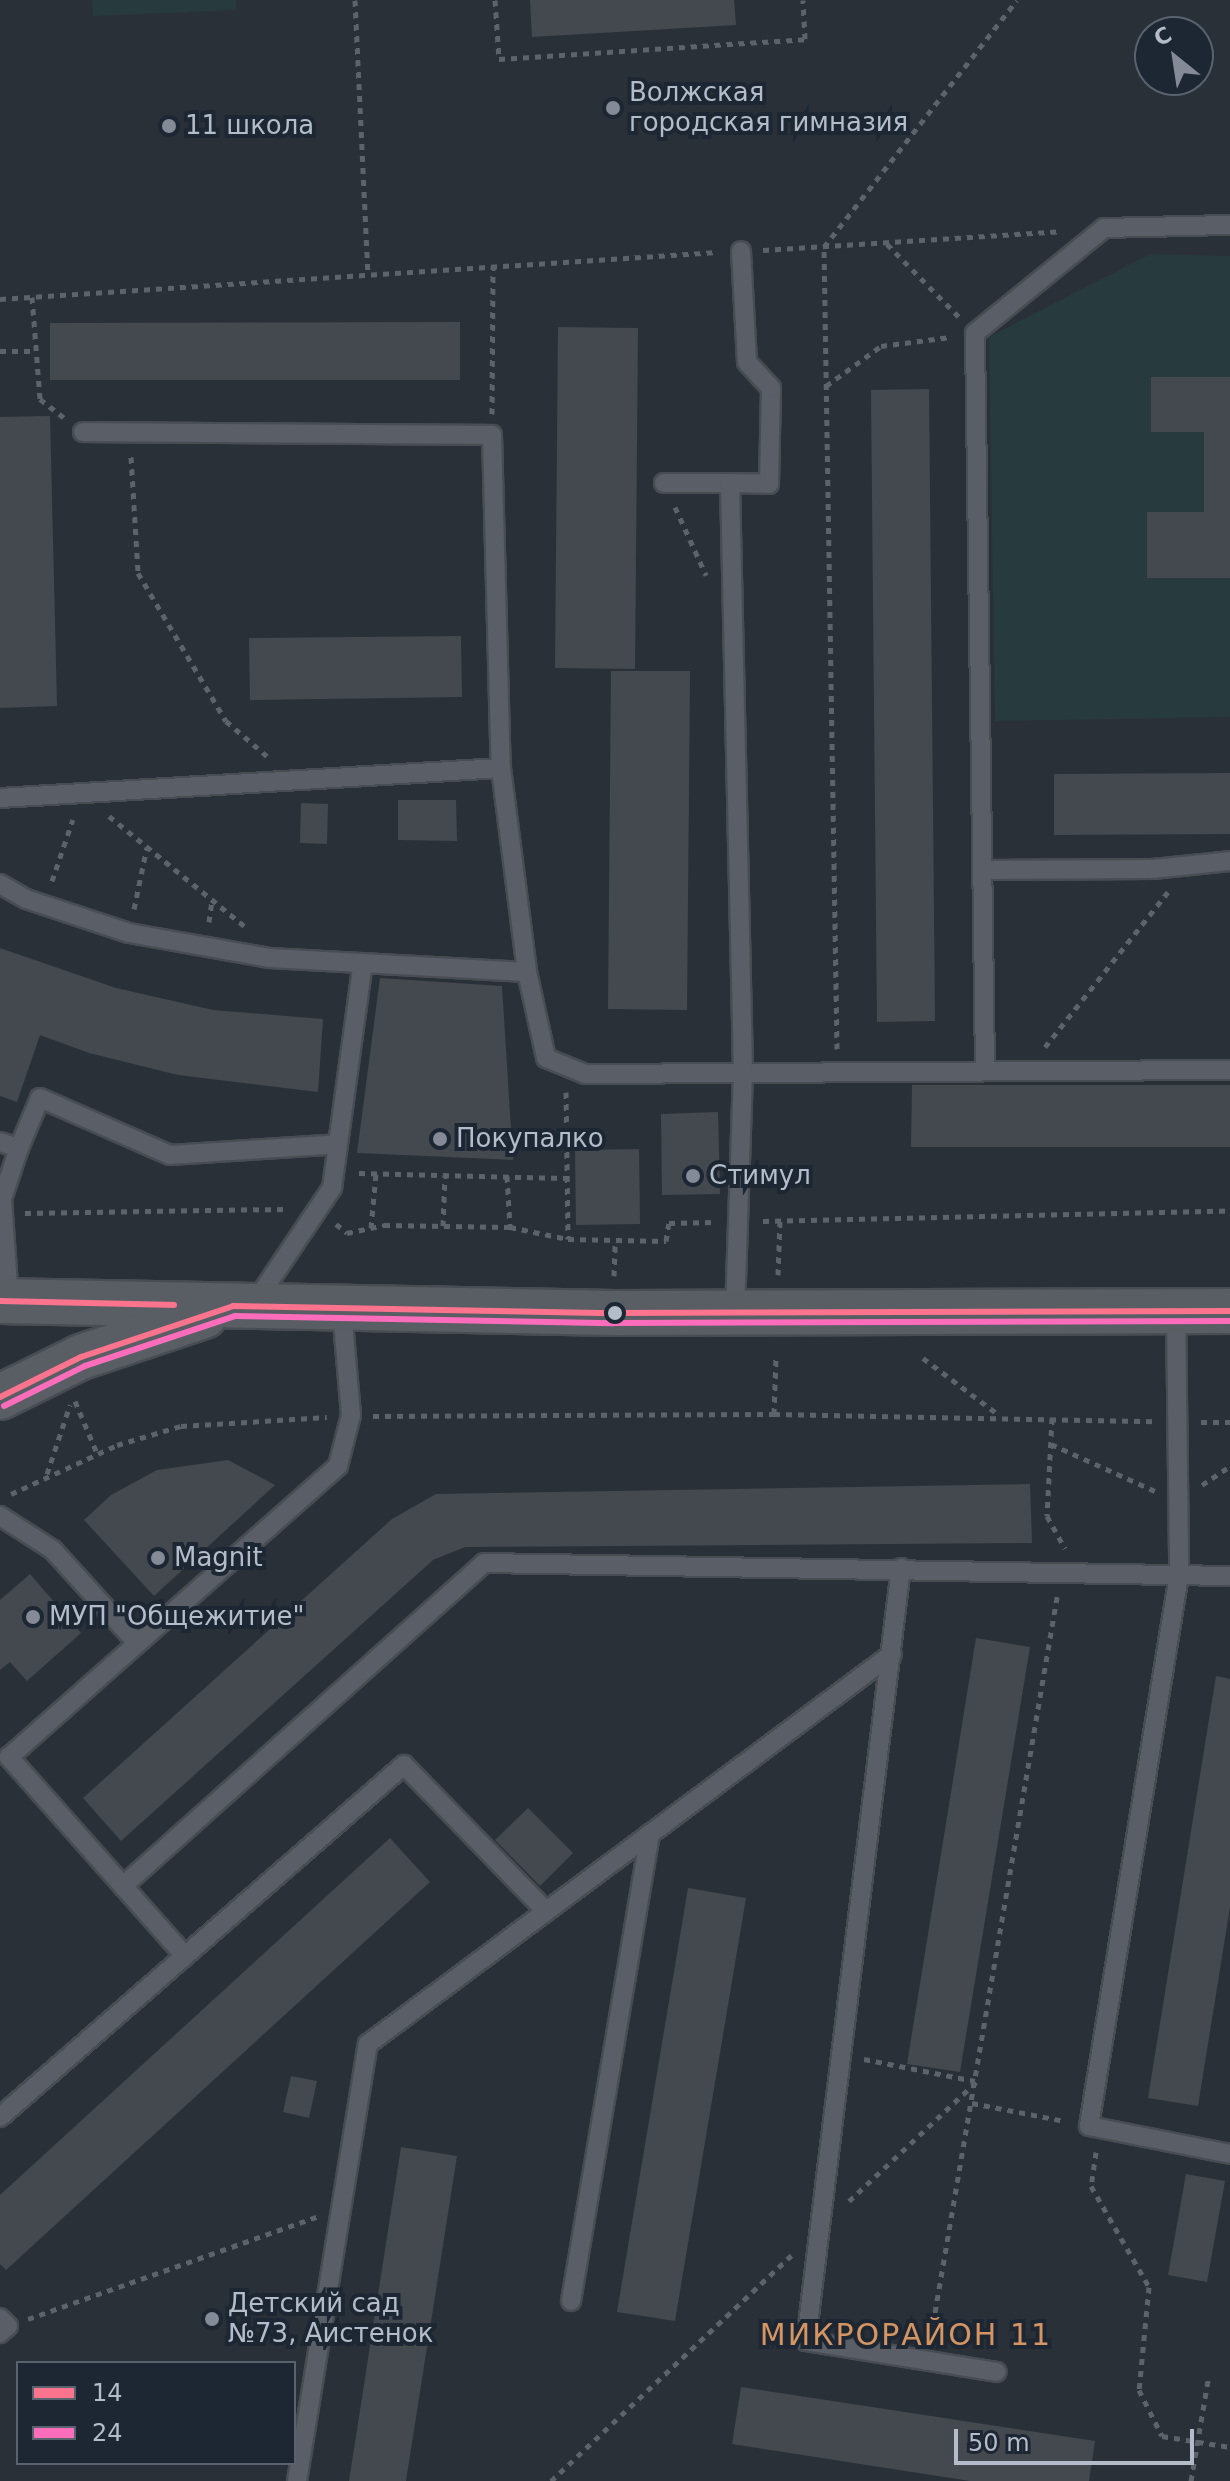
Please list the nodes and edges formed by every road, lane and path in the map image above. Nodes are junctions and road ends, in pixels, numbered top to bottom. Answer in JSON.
{"nodes":[{"id":1,"x":355,"y":0,"type":"edge"},
{"id":2,"x":495,"y":0,"type":"edge"},
{"id":3,"x":803,"y":0,"type":"edge"},
{"id":4,"x":1017,"y":0,"type":"edge"},
{"id":5,"x":1230,"y":225,"type":"edge"},
{"id":6,"x":1104,"y":228,"type":"junction"},
{"id":7,"x":886,"y":243,"type":"junction"},
{"id":8,"x":824,"y":247,"type":"junction"},
{"id":9,"x":741,"y":251,"type":"junction"},
{"id":10,"x":493,"y":266,"type":"junction"},
{"id":11,"x":368,"y":274,"type":"junction"},
{"id":12,"x":32,"y":297,"type":"junction"},
{"id":13,"x":0,"y":299,"type":"edge"},
{"id":14,"x":975,"y":333,"type":"junction"},
{"id":15,"x":0,"y":351,"type":"edge"},
{"id":16,"x":35,"y":351,"type":"junction"},
{"id":17,"x":826,"y":386,"type":"junction"},
{"id":18,"x":83,"y":432,"type":"joint"},
{"id":19,"x":130,"y":433,"type":"junction"},
{"id":20,"x":492,"y":435,"type":"junction"},
{"id":21,"x":664,"y":483,"type":"joint"},
{"id":22,"x":730,"y":483,"type":"junction"},
{"id":23,"x":709,"y":581,"type":"dead end"},
{"id":24,"x":501,"y":768,"type":"junction"},
{"id":25,"x":295,"y":780,"type":"junction"},
{"id":26,"x":81,"y":793,"type":"junction"},
{"id":27,"x":0,"y":798,"type":"edge"},
{"id":28,"x":147,"y":847,"type":"junction"},
{"id":29,"x":1192,"y":861,"type":"junction"},
{"id":30,"x":1230,"y":861,"type":"edge"},
{"id":31,"x":982,"y":870,"type":"junction"},
{"id":32,"x":0,"y":884,"type":"edge"},
{"id":33,"x":44,"y":905,"type":"junction"},
{"id":34,"x":129,"y":933,"type":"junction"},
{"id":35,"x":284,"y":959,"type":"junction"},
{"id":36,"x":363,"y":963,"type":"junction"},
{"id":37,"x":527,"y":972,"type":"junction"},
{"id":38,"x":565,"y":1066,"type":"junction"},
{"id":39,"x":985,"y":1069,"type":"junction"},
{"id":40,"x":743,"y":1070,"type":"junction"},
{"id":41,"x":837,"y":1070,"type":"junction"},
{"id":42,"x":1027,"y":1070,"type":"junction"},
{"id":43,"x":1230,"y":1070,"type":"edge"},
{"id":44,"x":0,"y":1142,"type":"edge"},
{"id":45,"x":338,"y":1144,"type":"junction"},
{"id":46,"x":19,"y":1148,"type":"junction"},
{"id":47,"x":334,"y":1172,"type":"junction"},
{"id":48,"x":376,"y":1173,"type":"junction"},
{"id":49,"x":445,"y":1174,"type":"junction"},
{"id":50,"x":507,"y":1176,"type":"junction"},
{"id":51,"x":567,"y":1178,"type":"junction"},
{"id":52,"x":1230,"y":1210,"type":"edge"},
{"id":53,"x":780,"y":1220,"type":"junction"},
{"id":54,"x":738,"y":1222,"type":"junction"},
{"id":55,"x":443,"y":1226,"type":"dead end"},
{"id":56,"x":510,"y":1227,"type":"dead end"},
{"id":57,"x":371,"y":1228,"type":"dead end"},
{"id":58,"x":777,"y":1280,"type":"dead end"},
{"id":59,"x":5,"y":1301,"type":"edge"},
{"id":60,"x":243,"y":1307,"type":"junction"},
{"id":61,"x":342,"y":1309,"type":"junction"},
{"id":62,"x":1176,"y":1311,"type":"junction"},
{"id":63,"x":1230,"y":1311,"type":"edge"},
{"id":64,"x":735,"y":1313,"type":"junction"},
{"id":65,"x":776,"y":1358,"type":"dead end"},
{"id":66,"x":923,"y":1358,"type":"dead end"},
{"id":67,"x":0,"y":1397,"type":"edge"},
{"id":68,"x":774,"y":1414,"type":"junction"},
{"id":69,"x":351,"y":1415,"type":"junction"},
{"id":70,"x":999,"y":1416,"type":"junction"},
{"id":71,"x":1052,"y":1418,"type":"junction"},
{"id":72,"x":1178,"y":1422,"type":"junction"},
{"id":73,"x":1230,"y":1422,"type":"edge"},
{"id":74,"x":1051,"y":1444,"type":"junction"},
{"id":75,"x":97,"y":1453,"type":"junction"},
{"id":76,"x":47,"y":1474,"type":"junction"},
{"id":77,"x":0,"y":1500,"type":"edge"},
{"id":78,"x":1179,"y":1502,"type":"junction"},
{"id":79,"x":0,"y":1516,"type":"edge"},
{"id":80,"x":901,"y":1568,"type":"junction"},
{"id":81,"x":1070,"y":1573,"type":"junction"},
{"id":82,"x":1179,"y":1575,"type":"junction"},
{"id":83,"x":1230,"y":1576,"type":"edge"},
{"id":84,"x":136,"y":1642,"type":"junction"},
{"id":85,"x":892,"y":1654,"type":"junction"},
{"id":86,"x":650,"y":1834,"type":"junction"},
{"id":87,"x":123,"y":1886,"type":"junction"},
{"id":88,"x":546,"y":1911,"type":"junction"},
{"id":89,"x":185,"y":1956,"type":"junction"},
{"id":90,"x":843,"y":2055,"type":"junction"},
{"id":91,"x":976,"y":2081,"type":"junction"},
{"id":92,"x":972,"y":2103,"type":"junction"},
{"id":93,"x":0,"y":2117,"type":"edge"},
{"id":94,"x":1094,"y":2127,"type":"junction"},
{"id":95,"x":1230,"y":2154,"type":"edge"},
{"id":96,"x":342,"y":2207,"type":"junction"},
{"id":97,"x":821,"y":2227,"type":"junction"},
{"id":98,"x":571,"y":2301,"type":"dead end"},
{"id":99,"x":3,"y":2326,"type":"edge"},
{"id":100,"x":926,"y":2361,"type":"junction"},
{"id":101,"x":997,"y":2372,"type":"dead end"},
{"id":102,"x":1208,"y":2380,"type":"dead end"},
{"id":103,"x":1198,"y":2441,"type":"junction"},
{"id":104,"x":1230,"y":2447,"type":"edge"},
{"id":105,"x":297,"y":2481,"type":"edge"},
{"id":106,"x":551,"y":2481,"type":"edge"},
{"id":107,"x":1191,"y":2481,"type":"edge"}],
"edges":[{"from":1,"to":11,"type":"path"},
{"from":2,"to":3,"type":"path"},
{"from":4,"to":8,"type":"path"},
{"from":5,"to":6,"type":"lane"},
{"from":6,"to":7,"type":"path"},
{"from":6,"to":14,"type":"lane"},
{"from":7,"to":8,"type":"path"},
{"from":7,"to":14,"type":"path"},
{"from":8,"to":9,"type":"path"},
{"from":8,"to":17,"type":"path"},
{"from":9,"to":10,"type":"path"},
{"from":9,"to":22,"type":"lane"},
{"from":10,"to":11,"type":"path"},
{"from":10,"to":20,"type":"path"},
{"from":11,"to":12,"type":"path"},
{"from":12,"to":13,"type":"path"},
{"from":12,"to":16,"type":"path"},
{"from":14,"to":17,"type":"path"},
{"from":14,"to":31,"type":"lane"},
{"from":15,"to":16,"type":"path"},
{"from":16,"to":18,"type":"path"},
{"from":17,"to":41,"type":"path"},
{"from":18,"to":19,"type":"lane"},
{"from":19,"to":20,"type":"lane"},
{"from":19,"to":25,"type":"path"},
{"from":20,"to":24,"type":"lane"},
{"from":21,"to":22,"type":"lane"},
{"from":21,"to":23,"type":"path"},
{"from":22,"to":40,"type":"lane"},
{"from":24,"to":25,"type":"lane"},
{"from":24,"to":37,"type":"lane"},
{"from":25,"to":26,"type":"lane"},
{"from":26,"to":27,"type":"lane"},
{"from":26,"to":28,"type":"path"},
{"from":26,"to":33,"type":"path"},
{"from":28,"to":34,"type":"path"},
{"from":28,"to":35,"type":"path"},
{"from":29,"to":30,"type":"lane"},
{"from":29,"to":31,"type":"lane"},
{"from":29,"to":42,"type":"path"},
{"from":31,"to":39,"type":"lane"},
{"from":32,"to":33,"type":"lane"},
{"from":33,"to":34,"type":"lane"},
{"from":34,"to":35,"type":"lane"},
{"from":35,"to":36,"type":"lane"},
{"from":36,"to":37,"type":"lane"},
{"from":36,"to":45,"type":"lane"},
{"from":37,"to":38,"type":"lane"},
{"from":38,"to":40,"type":"lane"},
{"from":38,"to":51,"type":"path"},
{"from":39,"to":41,"type":"lane"},
{"from":39,"to":42,"type":"lane"},
{"from":40,"to":41,"type":"lane"},
{"from":40,"to":54,"type":"lane"},
{"from":42,"to":43,"type":"lane"},
{"from":44,"to":46,"type":"lane"},
{"from":45,"to":46,"type":"lane"},
{"from":45,"to":47,"type":"lane"},
{"from":46,"to":59,"type":"lane"},
{"from":47,"to":48,"type":"path"},
{"from":47,"to":60,"type":"lane"},
{"from":48,"to":49,"type":"path"},
{"from":48,"to":57,"type":"path"},
{"from":49,"to":50,"type":"path"},
{"from":49,"to":55,"type":"path"},
{"from":50,"to":51,"type":"path"},
{"from":50,"to":56,"type":"path"},
{"from":51,"to":54,"type":"path"},
{"from":52,"to":53,"type":"path"},
{"from":53,"to":54,"type":"path"},
{"from":53,"to":58,"type":"path"},
{"from":54,"to":64,"type":"lane"},
{"from":59,"to":60,"type":"street"},
{"from":60,"to":61,"type":"street"},
{"from":60,"to":67,"type":"street"},
{"from":61,"to":64,"type":"street"},
{"from":61,"to":69,"type":"lane"},
{"from":62,"to":63,"type":"street"},
{"from":62,"to":64,"type":"street"},
{"from":62,"to":72,"type":"lane"},
{"from":65,"to":68,"type":"path"},
{"from":66,"to":70,"type":"path"},
{"from":68,"to":69,"type":"path"},
{"from":68,"to":70,"type":"path"},
{"from":69,"to":75,"type":"path"},
{"from":69,"to":84,"type":"lane"},
{"from":70,"to":71,"type":"path"},
{"from":71,"to":72,"type":"path"},
{"from":71,"to":74,"type":"path"},
{"from":72,"to":73,"type":"path"},
{"from":72,"to":78,"type":"lane"},
{"from":74,"to":78,"type":"path"},
{"from":74,"to":81,"type":"path"},
{"from":75,"to":76,"type":"path"},
{"from":75,"to":76,"type":"path"},
{"from":76,"to":77,"type":"path"},
{"from":78,"to":82,"type":"lane"},
{"from":79,"to":84,"type":"lane"},
{"from":80,"to":81,"type":"lane"},
{"from":80,"to":85,"type":"lane"},
{"from":80,"to":87,"type":"lane"},
{"from":81,"to":82,"type":"lane"},
{"from":81,"to":91,"type":"path"},
{"from":82,"to":83,"type":"lane"},
{"from":82,"to":94,"type":"lane"},
{"from":84,"to":87,"type":"lane"},
{"from":85,"to":86,"type":"lane"},
{"from":85,"to":90,"type":"lane"},
{"from":86,"to":88,"type":"lane"},
{"from":86,"to":98,"type":"lane"},
{"from":87,"to":89,"type":"lane"},
{"from":88,"to":89,"type":"lane"},
{"from":88,"to":96,"type":"lane"},
{"from":89,"to":93,"type":"lane"},
{"from":90,"to":91,"type":"path"},
{"from":90,"to":97,"type":"lane"},
{"from":91,"to":92,"type":"path"},
{"from":91,"to":97,"type":"path"},
{"from":92,"to":94,"type":"path"},
{"from":92,"to":100,"type":"path"},
{"from":94,"to":95,"type":"lane"},
{"from":94,"to":103,"type":"path"},
{"from":96,"to":99,"type":"path"},
{"from":96,"to":105,"type":"lane"},
{"from":97,"to":100,"type":"lane"},
{"from":97,"to":106,"type":"path"},
{"from":100,"to":101,"type":"lane"},
{"from":102,"to":103,"type":"path"},
{"from":103,"to":104,"type":"path"},
{"from":103,"to":107,"type":"path"}]}
